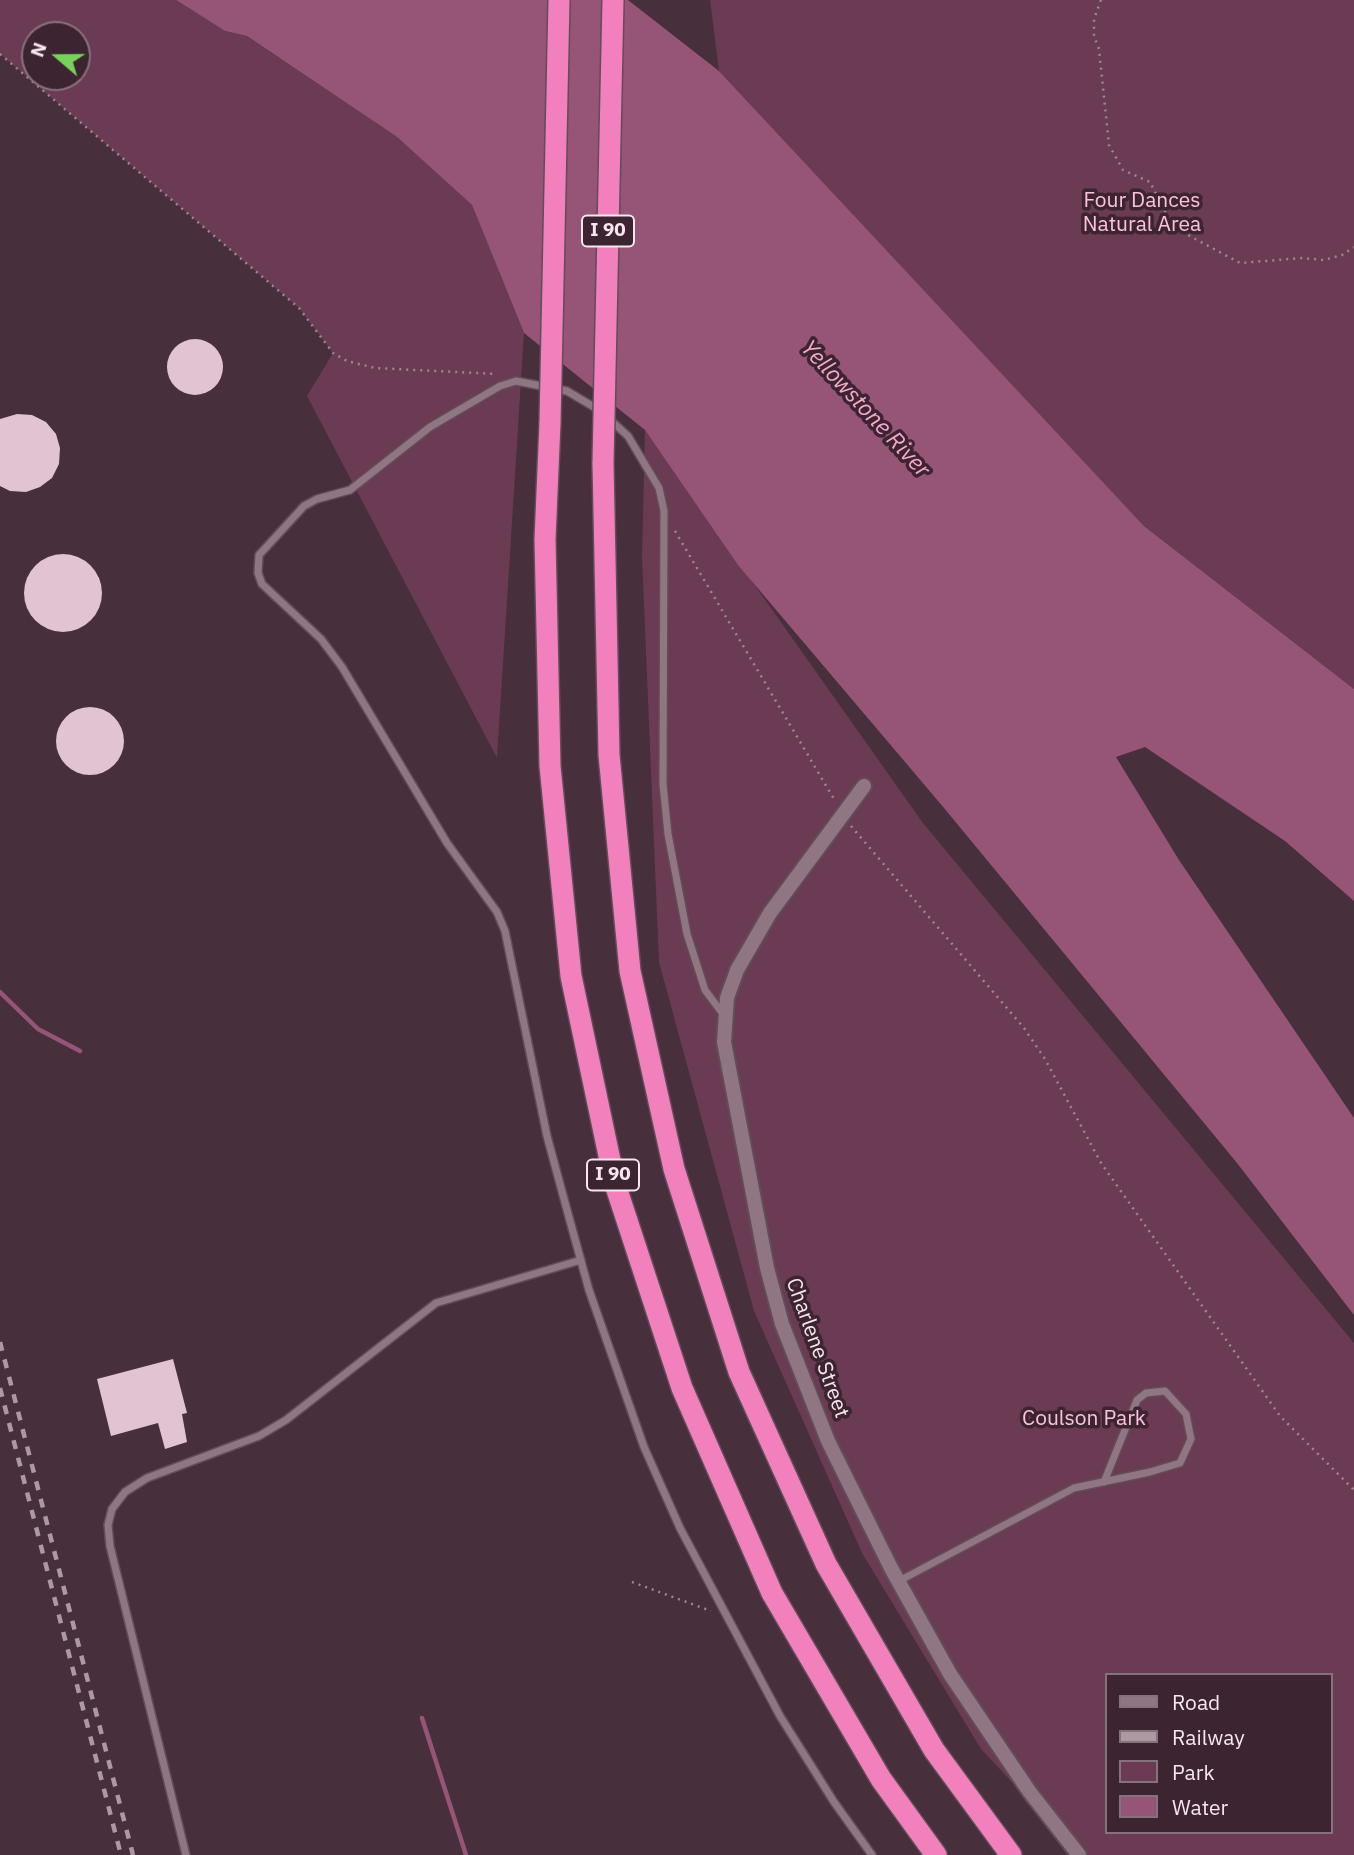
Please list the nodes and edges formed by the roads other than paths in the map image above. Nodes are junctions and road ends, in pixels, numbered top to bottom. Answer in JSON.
{"nodes":[{"id":1,"x":559,"y":0,"type":"edge"},
{"id":2,"x":613,"y":0,"type":"edge"},
{"id":3,"x":864,"y":786,"type":"dead end"},
{"id":4,"x":726,"y":1018,"type":"junction"},
{"id":5,"x":581,"y":1260,"type":"junction"},
{"id":6,"x":1104,"y":1482,"type":"junction"},
{"id":7,"x":898,"y":1582,"type":"junction"},
{"id":8,"x":186,"y":1855,"type":"edge"},
{"id":9,"x":872,"y":1855,"type":"edge"},
{"id":10,"x":936,"y":1855,"type":"edge"},
{"id":11,"x":1011,"y":1855,"type":"edge"},
{"id":12,"x":1079,"y":1855,"type":"edge"}],
"edges":[{"from":1,"to":10,"type":"highway","number":"I 90","bridge":true},
{"from":2,"to":11,"type":"highway","number":"I 90","bridge":true},
{"from":3,"to":4,"type":"street","name":"Charlene Street"},
{"from":4,"to":5,"type":"lane"},
{"from":4,"to":7,"type":"street","name":"Charlene Street"},
{"from":5,"to":8,"type":"lane"},
{"from":5,"to":9,"type":"lane"},
{"from":6,"to":6,"type":"lane"},
{"from":6,"to":7,"type":"lane"},
{"from":7,"to":12,"type":"street","name":"Charlene Street"}]}
